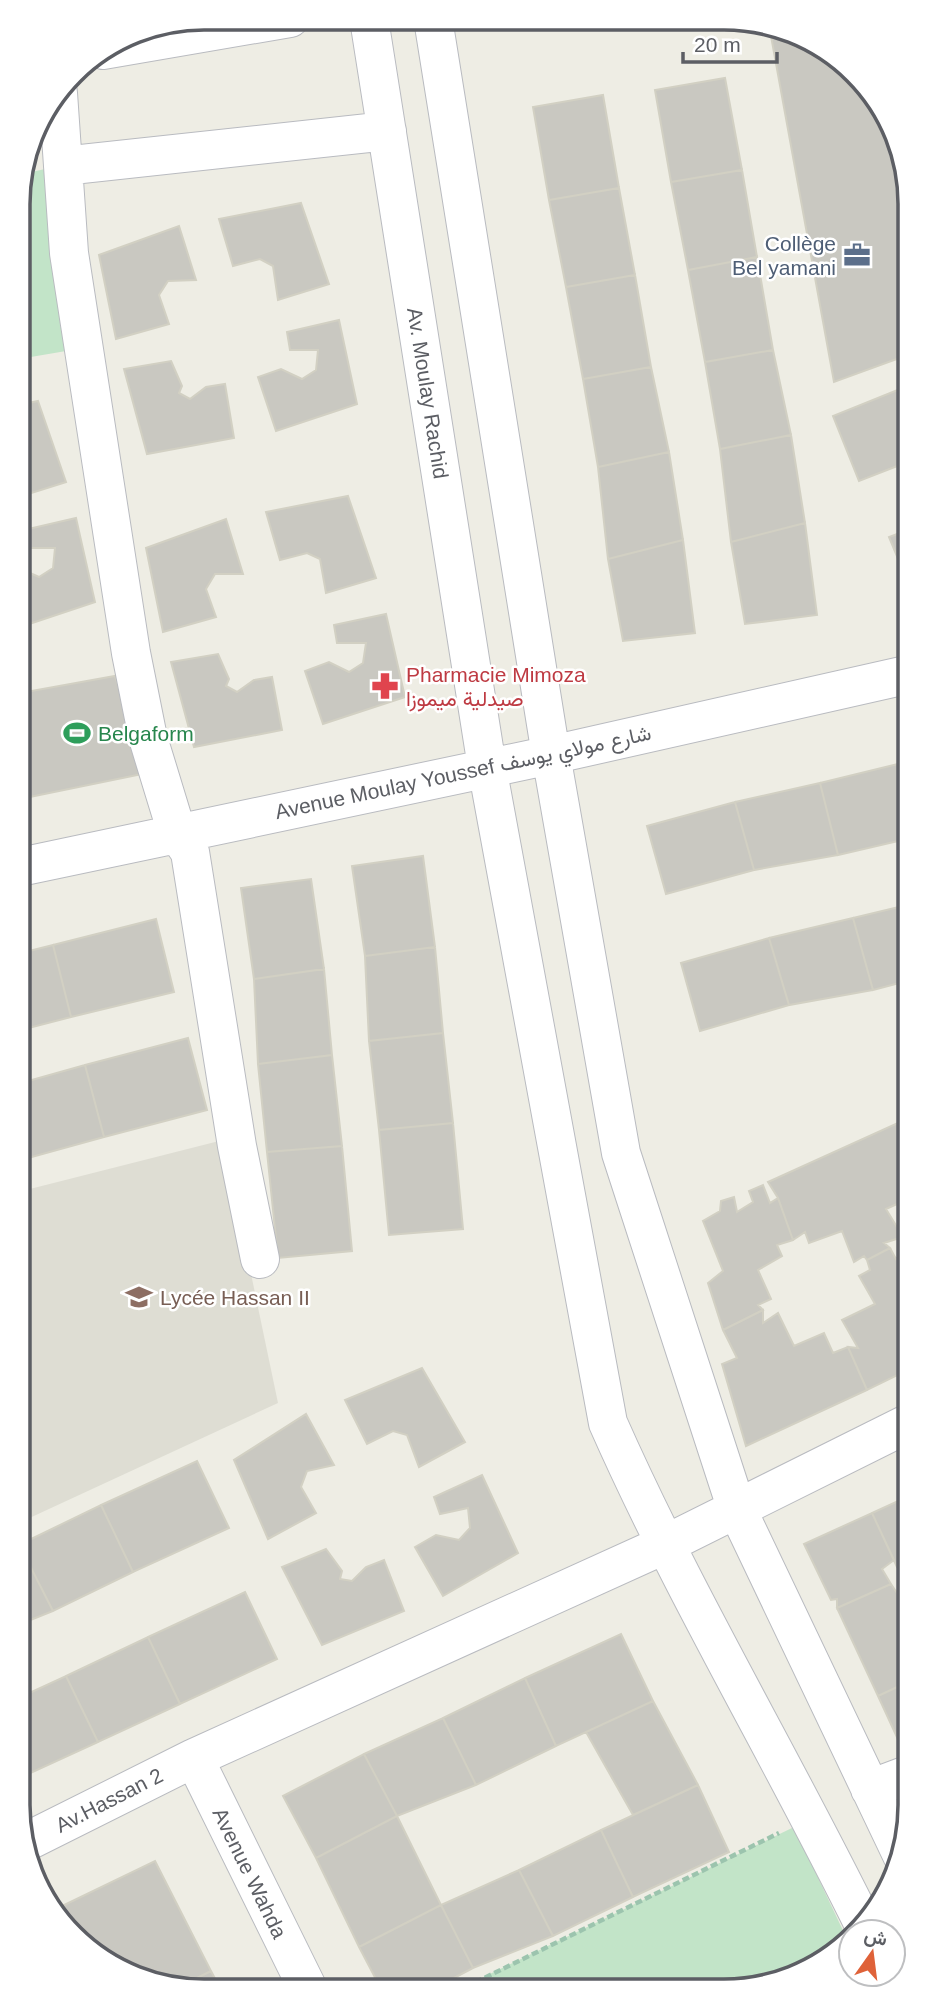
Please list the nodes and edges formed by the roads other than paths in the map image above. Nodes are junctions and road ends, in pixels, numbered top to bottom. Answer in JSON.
{"nodes":[{"id":1,"x":220,"y":30,"type":"edge"},
{"id":2,"x":371,"y":30,"type":"edge"},
{"id":3,"x":435,"y":30,"type":"edge"},
{"id":4,"x":135,"y":44,"type":"edge"},
{"id":5,"x":59,"y":107,"type":"edge"},
{"id":6,"x":387,"y":131,"type":"junction"},
{"id":7,"x":63,"y":166,"type":"junction"},
{"id":8,"x":898,"y":677,"type":"edge"},
{"id":9,"x":551,"y":755,"type":"junction"},
{"id":10,"x":487,"y":767,"type":"junction"},
{"id":11,"x":177,"y":833,"type":"junction"},
{"id":12,"x":30,"y":865,"type":"edge"},
{"id":13,"x":260,"y":1259,"type":"dead end"},
{"id":14,"x":898,"y":1428,"type":"edge"},
{"id":15,"x":736,"y":1507,"type":"junction"},
{"id":16,"x":666,"y":1544,"type":"junction"},
{"id":17,"x":194,"y":1758,"type":"junction"},
{"id":18,"x":898,"y":1779,"type":"edge"},
{"id":19,"x":870,"y":1790,"type":"junction"},
{"id":20,"x":33,"y":1838,"type":"edge"},
{"id":21,"x":895,"y":1840,"type":"edge"},
{"id":22,"x":859,"y":1915,"type":"edge"},
{"id":23,"x":303,"y":1979,"type":"edge"}],
"edges":[{"from":1,"to":4,"type":"street"},
{"from":2,"to":6,"type":"street","name":"Av. Moulay Rachid"},
{"from":3,"to":9,"type":"street"},
{"from":5,"to":7,"type":"street"},
{"from":6,"to":7,"type":"street"},
{"from":6,"to":10,"type":"street","name":"Av. Moulay Rachid"},
{"from":7,"to":11,"type":"street"},
{"from":8,"to":9,"type":"street","name":"Avenue Moulay Youssef شارع مولاي يوسف"},
{"from":9,"to":10,"type":"street","name":"Avenue Moulay Youssef شارع مولاي يوسف"},
{"from":9,"to":15,"type":"street"},
{"from":10,"to":11,"type":"street","name":"Avenue Moulay Youssef شارع مولاي يوسف"},
{"from":10,"to":16,"type":"street","name":"Av. Moulay Rachid"},
{"from":11,"to":12,"type":"street","name":"Avenue Moulay Youssef شارع مولاي يوسف"},
{"from":11,"to":13,"type":"street"},
{"from":14,"to":15,"type":"street","name":"Av.Hassan 2"},
{"from":15,"to":16,"type":"street","name":"Av.Hassan 2"},
{"from":15,"to":19,"type":"street"},
{"from":16,"to":17,"type":"street","name":"Av.Hassan 2"},
{"from":16,"to":22,"type":"street","name":"Av. Moulay Rachid"},
{"from":17,"to":20,"type":"street","name":"Av.Hassan 2"},
{"from":17,"to":23,"type":"street","name":"Avenue Wahda"},
{"from":18,"to":19,"type":"street"},
{"from":19,"to":21,"type":"street"}]}
